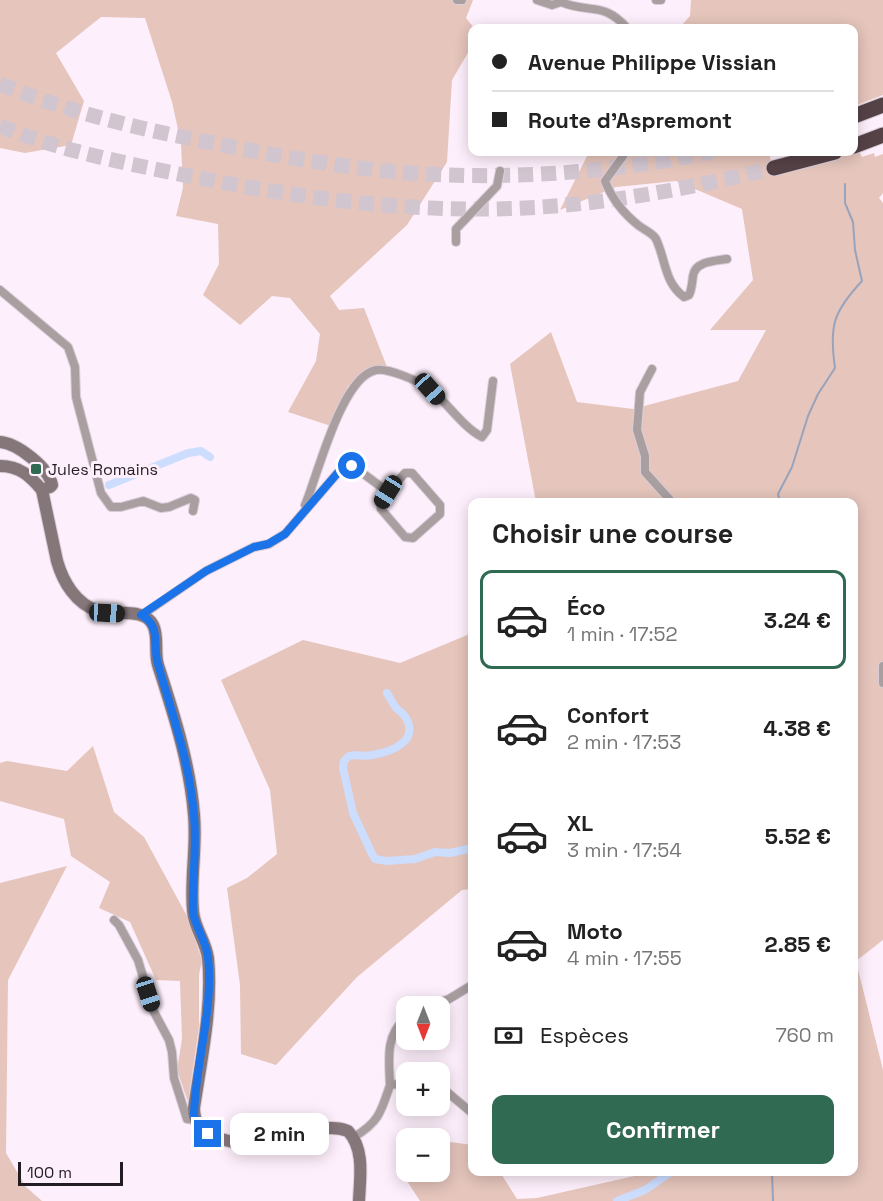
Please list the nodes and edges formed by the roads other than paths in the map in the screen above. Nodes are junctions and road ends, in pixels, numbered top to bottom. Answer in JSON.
{"nodes":[{"id":1,"x":457,"y":0,"type":"edge"},
{"id":2,"x":462,"y":0,"type":"edge"},
{"id":3,"x":537,"y":0,"type":"edge"},
{"id":4,"x":656,"y":0,"type":"edge"},
{"id":5,"x":661,"y":0,"type":"edge"},
{"id":6,"x":561,"y":1,"type":"edge"},
{"id":7,"x":623,"y":24,"type":"edge"},
{"id":8,"x":883,"y":105,"type":"edge"},
{"id":9,"x":858,"y":114,"type":"edge"},
{"id":10,"x":883,"y":135,"type":"edge"},
{"id":11,"x":858,"y":144,"type":"edge"},
{"id":12,"x":623,"y":156,"type":"edge"},
{"id":13,"x":820,"y":156,"type":"edge"},
{"id":14,"x":774,"y":168,"type":"tunnel mouth"},
{"id":15,"x":500,"y":171,"type":"dead end"},
{"id":16,"x":456,"y":242,"type":"dead end"},
{"id":17,"x":727,"y":259,"type":"dead end"},
{"id":18,"x":0,"y":290,"type":"edge"},
{"id":19,"x":652,"y":369,"type":"dead end"},
{"id":20,"x":493,"y":381,"type":"dead end"},
{"id":21,"x":0,"y":442,"type":"edge"},
{"id":22,"x":0,"y":466,"type":"edge"},
{"id":23,"x":42,"y":490,"type":"junction"},
{"id":24,"x":388,"y":492,"type":"junction"},
{"id":25,"x":668,"y":498,"type":"edge"},
{"id":26,"x":193,"y":511,"type":"dead end"},
{"id":27,"x":302,"y":513,"type":"junction"},
{"id":28,"x":141,"y":615,"type":"junction"},
{"id":29,"x":883,"y":666,"type":"edge"},
{"id":30,"x":883,"y":683,"type":"edge"},
{"id":31,"x":114,"y":920,"type":"dead end"},
{"id":32,"x":468,"y":987,"type":"edge"},
{"id":33,"x":450,"y":998,"type":"edge"},
{"id":34,"x":396,"y":1029,"type":"edge"},
{"id":35,"x":396,"y":1084,"type":"edge"},
{"id":36,"x":390,"y":1085,"type":"junction"},
{"id":37,"x":450,"y":1094,"type":"edge"},
{"id":38,"x":468,"y":1110,"type":"edge"},
{"id":39,"x":195,"y":1120,"type":"junction"},
{"id":40,"x":354,"y":1137,"type":"junction"},
{"id":41,"x":359,"y":1201,"type":"edge"}],
"edges":[{"from":1,"to":2,"type":"street"},
{"from":3,"to":6,"type":"street"},
{"from":4,"to":5,"type":"street"},
{"from":6,"to":7,"type":"street"},
{"from":8,"to":9,"type":"highway"},
{"from":10,"to":11,"type":"highway"},
{"from":12,"to":17,"type":"street"},
{"from":13,"to":14,"type":"highway"},
{"from":15,"to":16,"type":"street"},
{"from":18,"to":26,"type":"street"},
{"from":19,"to":25,"type":"street"},
{"from":20,"to":27,"type":"street"},
{"from":21,"to":23,"type":"street"},
{"from":22,"to":23,"type":"street"},
{"from":23,"to":28,"type":"street"},
{"from":24,"to":24,"type":"street"},
{"from":24,"to":27,"type":"street"},
{"from":27,"to":28,"type":"street"},
{"from":28,"to":39,"type":"street"},
{"from":29,"to":30,"type":"street"},
{"from":31,"to":39,"type":"street"},
{"from":32,"to":33,"type":"street"},
{"from":34,"to":36,"type":"street"},
{"from":35,"to":36,"type":"street"},
{"from":36,"to":40,"type":"street"},
{"from":37,"to":38,"type":"street"},
{"from":39,"to":40,"type":"street"},
{"from":40,"to":41,"type":"street"}]}
